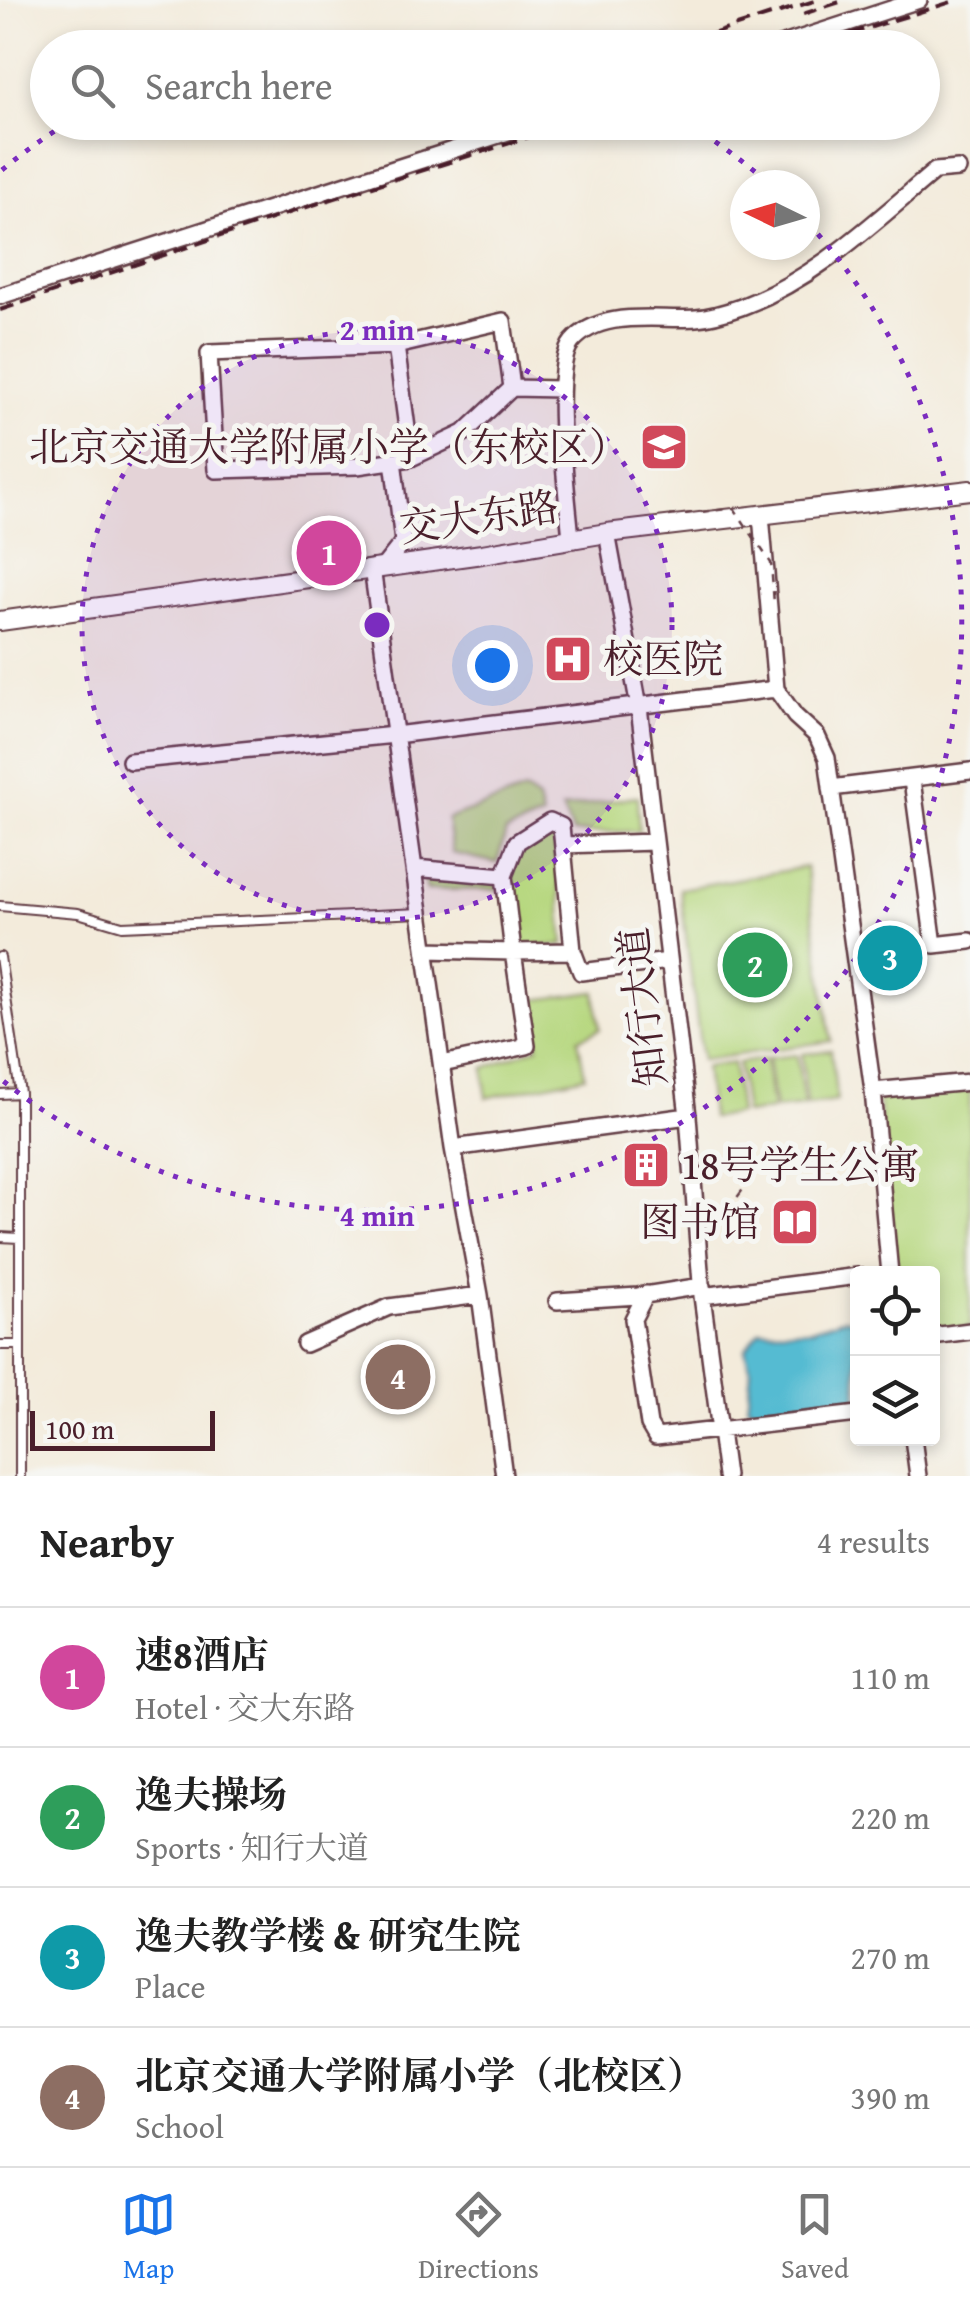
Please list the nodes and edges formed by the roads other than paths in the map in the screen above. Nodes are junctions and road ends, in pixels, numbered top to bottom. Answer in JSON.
{"nodes":[{"id":1,"x":919,"y":0,"type":"edge"},
{"id":2,"x":827,"y":30,"type":"edge"},
{"id":3,"x":483,"y":140,"type":"edge"},
{"id":4,"x":958,"y":169,"type":"dead end"},
{"id":5,"x":0,"y":296,"type":"edge"},
{"id":6,"x":396,"y":346,"type":"junction"},
{"id":7,"x":512,"y":388,"type":"junction"},
{"id":8,"x":560,"y":388,"type":"junction"},
{"id":9,"x":411,"y":458,"type":"junction"},
{"id":10,"x":393,"y":460,"type":"junction"},
{"id":11,"x":970,"y":490,"type":"edge"},
{"id":12,"x":761,"y":515,"type":"junction"},
{"id":13,"x":607,"y":533,"type":"junction"},
{"id":14,"x":571,"y":539,"type":"junction"},
{"id":15,"x":378,"y":567,"type":"junction"},
{"id":16,"x":0,"y":620,"type":"edge"},
{"id":17,"x":776,"y":689,"type":"junction"},
{"id":18,"x":638,"y":708,"type":"junction"},
{"id":19,"x":395,"y":735,"type":"junction"},
{"id":20,"x":130,"y":761,"type":"dead end"},
{"id":21,"x":970,"y":771,"type":"edge"},
{"id":22,"x":912,"y":780,"type":"junction"},
{"id":23,"x":832,"y":788,"type":"junction"},
{"id":24,"x":655,"y":842,"type":"junction"},
{"id":25,"x":563,"y":845,"type":"junction"},
{"id":26,"x":414,"y":868,"type":"junction"},
{"id":27,"x":504,"y":876,"type":"junction"},
{"id":28,"x":0,"y":906,"type":"edge"},
{"id":29,"x":421,"y":914,"type":"junction"},
{"id":30,"x":970,"y":941,"type":"edge"},
{"id":31,"x":426,"y":950,"type":"junction"},
{"id":32,"x":572,"y":951,"type":"junction"},
{"id":33,"x":513,"y":952,"type":"junction"},
{"id":34,"x":0,"y":957,"type":"edge"},
{"id":35,"x":670,"y":961,"type":"junction"},
{"id":36,"x":442,"y":1064,"type":"junction"},
{"id":37,"x":970,"y":1082,"type":"edge"},
{"id":38,"x":873,"y":1091,"type":"junction"},
{"id":39,"x":20,"y":1093,"type":"junction"},
{"id":40,"x":0,"y":1094,"type":"edge"},
{"id":41,"x":688,"y":1116,"type":"junction"},
{"id":42,"x":453,"y":1148,"type":"junction"},
{"id":43,"x":0,"y":1237,"type":"edge"},
{"id":44,"x":18,"y":1238,"type":"junction"},
{"id":45,"x":885,"y":1266,"type":"edge"},
{"id":46,"x":850,"y":1277,"type":"edge"},
{"id":47,"x":702,"y":1291,"type":"junction"},
{"id":48,"x":646,"y":1294,"type":"junction"},
{"id":49,"x":480,"y":1295,"type":"junction"},
{"id":50,"x":557,"y":1302,"type":"dead end"},
{"id":51,"x":970,"y":1331,"type":"edge"},
{"id":52,"x":940,"y":1335,"type":"edge"},
{"id":53,"x":306,"y":1344,"type":"dead end"},
{"id":54,"x":19,"y":1345,"type":"junction"},
{"id":55,"x":0,"y":1346,"type":"edge"},
{"id":56,"x":850,"y":1415,"type":"edge"},
{"id":57,"x":720,"y":1431,"type":"junction"},
{"id":58,"x":914,"y":1446,"type":"edge"},
{"id":59,"x":20,"y":1476,"type":"edge"},
{"id":60,"x":504,"y":1476,"type":"edge"},
{"id":61,"x":726,"y":1476,"type":"edge"},
{"id":62,"x":918,"y":1476,"type":"edge"}],
"edges":[{"from":1,"to":2,"type":"street"},
{"from":3,"to":5,"type":"street"},
{"from":4,"to":8,"type":"street"},
{"from":6,"to":7,"type":"street"},
{"from":6,"to":9,"type":"street"},
{"from":6,"to":10,"type":"street"},
{"from":7,"to":8,"type":"street"},
{"from":7,"to":9,"type":"street"},
{"from":8,"to":14,"type":"street"},
{"from":9,"to":10,"type":"street"},
{"from":10,"to":15,"type":"street"},
{"from":11,"to":12,"type":"street","name":"交大东路"},
{"from":12,"to":13,"type":"street","name":"交大东路"},
{"from":12,"to":17,"type":"street"},
{"from":13,"to":14,"type":"street","name":"交大东路"},
{"from":13,"to":18,"type":"street","name":"知行大道"},
{"from":14,"to":15,"type":"street","name":"交大东路"},
{"from":15,"to":16,"type":"street","name":"交大东路"},
{"from":15,"to":19,"type":"street"},
{"from":17,"to":18,"type":"street"},
{"from":17,"to":23,"type":"street"},
{"from":18,"to":19,"type":"street"},
{"from":18,"to":24,"type":"street","name":"知行大道"},
{"from":19,"to":20,"type":"street"},
{"from":19,"to":26,"type":"street"},
{"from":21,"to":22,"type":"street"},
{"from":22,"to":23,"type":"street"},
{"from":22,"to":30,"type":"street"},
{"from":23,"to":38,"type":"street"},
{"from":24,"to":25,"type":"street"},
{"from":24,"to":35,"type":"street","name":"知行大道"},
{"from":25,"to":27,"type":"street"},
{"from":25,"to":32,"type":"street"},
{"from":26,"to":27,"type":"street"},
{"from":26,"to":29,"type":"street"},
{"from":27,"to":33,"type":"street"},
{"from":28,"to":29,"type":"lane"},
{"from":29,"to":31,"type":"street"},
{"from":31,"to":33,"type":"street"},
{"from":31,"to":36,"type":"street"},
{"from":32,"to":33,"type":"street"},
{"from":32,"to":35,"type":"street"},
{"from":33,"to":36,"type":"street"},
{"from":34,"to":39,"type":"lane"},
{"from":35,"to":41,"type":"street","name":"知行大道"},
{"from":36,"to":42,"type":"street"},
{"from":37,"to":38,"type":"street"},
{"from":38,"to":45,"type":"street"},
{"from":39,"to":40,"type":"lane"},
{"from":39,"to":44,"type":"lane"},
{"from":41,"to":42,"type":"street"},
{"from":41,"to":47,"type":"street","name":"知行大道"},
{"from":42,"to":49,"type":"street"},
{"from":43,"to":44,"type":"lane"},
{"from":44,"to":54,"type":"lane"},
{"from":46,"to":47,"type":"street"},
{"from":47,"to":48,"type":"street"},
{"from":47,"to":57,"type":"street","name":"知行大道"},
{"from":48,"to":50,"type":"street"},
{"from":48,"to":57,"type":"street"},
{"from":49,"to":53,"type":"street"},
{"from":49,"to":60,"type":"street"},
{"from":51,"to":52,"type":"street"},
{"from":54,"to":55,"type":"lane"},
{"from":54,"to":59,"type":"lane"},
{"from":56,"to":57,"type":"street"},
{"from":57,"to":61,"type":"street","name":"知行大道"},
{"from":58,"to":62,"type":"street"}]}
